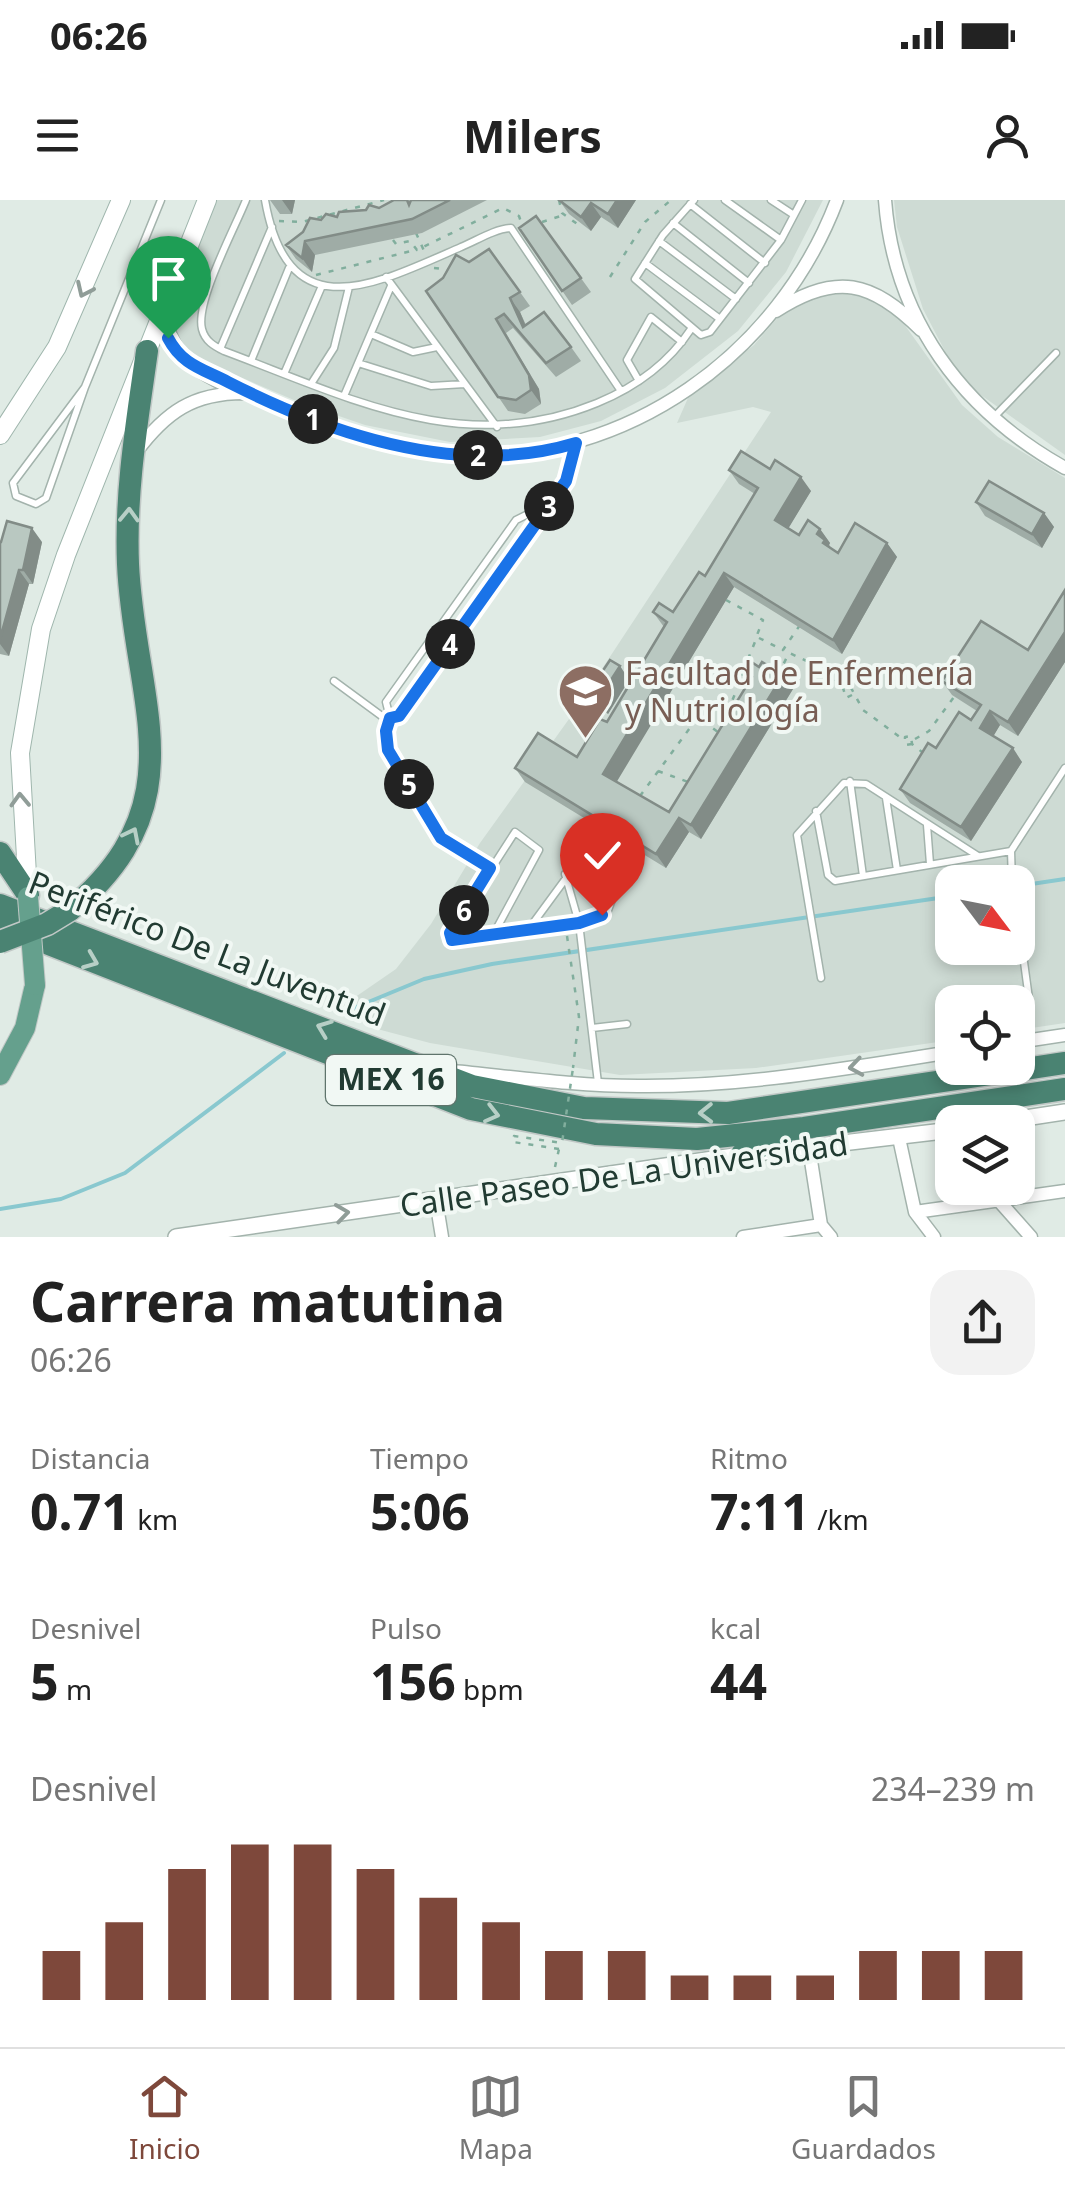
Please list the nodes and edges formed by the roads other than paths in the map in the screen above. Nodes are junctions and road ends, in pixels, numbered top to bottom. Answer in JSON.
{"nodes":[{"id":1,"x":121,"y":200,"type":"edge"},
{"id":2,"x":161,"y":200,"type":"edge"},
{"id":3,"x":206,"y":200,"type":"edge"},
{"id":4,"x":246,"y":200,"type":"edge"},
{"id":5,"x":265,"y":200,"type":"edge"},
{"id":6,"x":725,"y":200,"type":"edge"},
{"id":7,"x":771,"y":200,"type":"edge"},
{"id":8,"x":802,"y":200,"type":"edge"},
{"id":9,"x":837,"y":200,"type":"edge"},
{"id":10,"x":885,"y":200,"type":"edge"},
{"id":11,"x":692,"y":202,"type":"edge"},
{"id":12,"x":794,"y":215,"type":"junction"},
{"id":13,"x":672,"y":223,"type":"junction"},
{"id":14,"x":272,"y":226,"type":"junction"},
{"id":15,"x":781,"y":240,"type":"junction"},
{"id":16,"x":659,"y":241,"type":"junction"},
{"id":17,"x":645,"y":262,"type":"junction"},
{"id":18,"x":765,"y":263,"type":"junction"},
{"id":19,"x":804,"y":263,"type":"junction"},
{"id":20,"x":290,"y":266,"type":"junction"},
{"id":21,"x":900,"y":272,"type":"junction"},
{"id":22,"x":386,"y":278,"type":"junction"},
{"id":23,"x":749,"y":284,"type":"junction"},
{"id":24,"x":392,"y":285,"type":"junction"},
{"id":25,"x":349,"y":287,"type":"junction"},
{"id":26,"x":321,"y":288,"type":"junction"},
{"id":27,"x":816,"y":289,"type":"junction"},
{"id":28,"x":881,"y":296,"type":"junction"},
{"id":29,"x":736,"y":299,"type":"junction"},
{"id":30,"x":165,"y":306,"type":"junction"},
{"id":31,"x":767,"y":318,"type":"junction"},
{"id":32,"x":720,"y":319,"type":"junction"},
{"id":33,"x":691,"y":328,"type":"junction"},
{"id":34,"x":371,"y":334,"type":"junction"},
{"id":35,"x":925,"y":335,"type":"junction"},
{"id":36,"x":682,"y":342,"type":"junction"},
{"id":37,"x":437,"y":347,"type":"junction"},
{"id":38,"x":220,"y":349,"type":"junction"},
{"id":39,"x":146,"y":351,"type":"junction"},
{"id":40,"x":1056,"y":353,"type":"dead end"},
{"id":41,"x":252,"y":361,"type":"junction"},
{"id":42,"x":358,"y":363,"type":"junction"},
{"id":43,"x":284,"y":374,"type":"junction"},
{"id":44,"x":639,"y":381,"type":"junction"},
{"id":45,"x":312,"y":384,"type":"junction"},
{"id":46,"x":465,"y":384,"type":"junction"},
{"id":47,"x":85,"y":387,"type":"junction"},
{"id":48,"x":621,"y":391,"type":"junction"},
{"id":49,"x":246,"y":393,"type":"junction"},
{"id":50,"x":344,"y":396,"type":"junction"},
{"id":51,"x":991,"y":418,"type":"junction"},
{"id":52,"x":498,"y":428,"type":"junction"},
{"id":53,"x":0,"y":435,"type":"edge"},
{"id":54,"x":576,"y":443,"type":"junction"},
{"id":55,"x":132,"y":458,"type":"junction"},
{"id":56,"x":1065,"y":468,"type":"edge"},
{"id":57,"x":550,"y":503,"type":"junction"},
{"id":58,"x":472,"y":612,"type":"junction"},
{"id":59,"x":431,"y":635,"type":"junction"},
{"id":60,"x":334,"y":682,"type":"dead end"},
{"id":61,"x":390,"y":718,"type":"junction"},
{"id":62,"x":1065,"y":768,"type":"edge"},
{"id":63,"x":850,"y":780,"type":"junction"},
{"id":64,"x":886,"y":797,"type":"junction"},
{"id":65,"x":816,"y":810,"type":"junction"},
{"id":66,"x":927,"y":824,"type":"junction"},
{"id":67,"x":1012,"y":852,"type":"junction"},
{"id":68,"x":0,"y":853,"type":"edge"},
{"id":69,"x":978,"y":856,"type":"junction"},
{"id":70,"x":930,"y":864,"type":"junction"},
{"id":71,"x":1012,"y":865,"type":"edge"},
{"id":72,"x":490,"y":868,"type":"junction"},
{"id":73,"x":897,"y":870,"type":"junction"},
{"id":74,"x":565,"y":874,"type":"junction"},
{"id":75,"x":862,"y":876,"type":"junction"},
{"id":76,"x":28,"y":896,"type":"junction"},
{"id":77,"x":0,"y":904,"type":"edge"},
{"id":78,"x":579,"y":923,"type":"junction"},
{"id":79,"x":0,"y":925,"type":"edge"},
{"id":80,"x":528,"y":930,"type":"junction"},
{"id":81,"x":492,"y":937,"type":"junction"},
{"id":82,"x":0,"y":942,"type":"edge"},
{"id":83,"x":821,"y":978,"type":"dead end"},
{"id":84,"x":627,"y":1024,"type":"dead end"},
{"id":85,"x":592,"y":1028,"type":"junction"},
{"id":86,"x":1065,"y":1036,"type":"edge"},
{"id":87,"x":1035,"y":1040,"type":"edge"},
{"id":88,"x":935,"y":1054,"type":"edge"},
{"id":89,"x":1065,"y":1063,"type":"edge"},
{"id":90,"x":431,"y":1069,"type":"junction"},
{"id":91,"x":0,"y":1075,"type":"edge"},
{"id":92,"x":598,"y":1084,"type":"junction"},
{"id":93,"x":1065,"y":1089,"type":"edge"},
{"id":94,"x":1065,"y":1112,"type":"edge"},
{"id":95,"x":1035,"y":1116,"type":"edge"},
{"id":96,"x":805,"y":1127,"type":"junction"},
{"id":97,"x":935,"y":1133,"type":"edge"},
{"id":98,"x":899,"y":1138,"type":"junction"},
{"id":99,"x":742,"y":1154,"type":"joint"},
{"id":100,"x":1065,"y":1191,"type":"edge"},
{"id":101,"x":1035,"y":1196,"type":"edge"},
{"id":102,"x":436,"y":1200,"type":"junction"},
{"id":103,"x":974,"y":1205,"type":"edge"},
{"id":104,"x":1003,"y":1205,"type":"edge"},
{"id":105,"x":915,"y":1212,"type":"junction"},
{"id":106,"x":820,"y":1226,"type":"junction"},
{"id":107,"x":176,"y":1237,"type":"edge"},
{"id":108,"x":442,"y":1237,"type":"edge"},
{"id":109,"x":742,"y":1237,"type":"edge"},
{"id":110,"x":831,"y":1237,"type":"edge"},
{"id":111,"x":934,"y":1237,"type":"edge"},
{"id":112,"x":1031,"y":1237,"type":"edge"}],
"edges":[{"from":1,"to":53,"type":"main road","one_way":true},
{"from":2,"to":47,"type":"lane"},
{"from":3,"to":30,"type":"main road"},
{"from":4,"to":38,"type":"lane"},
{"from":5,"to":14,"type":"lane"},
{"from":6,"to":15,"type":"lane"},
{"from":7,"to":12,"type":"lane"},
{"from":8,"to":12,"type":"lane"},
{"from":9,"to":19,"type":"street"},
{"from":10,"to":21,"type":"street"},
{"from":11,"to":13,"type":"lane"},
{"from":11,"to":18,"type":"lane"},
{"from":12,"to":15,"type":"lane"},
{"from":13,"to":16,"type":"lane"},
{"from":13,"to":23,"type":"lane"},
{"from":14,"to":20,"type":"lane"},
{"from":14,"to":38,"type":"lane"},
{"from":15,"to":18,"type":"lane"},
{"from":16,"to":17,"type":"lane"},
{"from":16,"to":29,"type":"lane"},
{"from":17,"to":32,"type":"lane"},
{"from":17,"to":33,"type":"lane"},
{"from":18,"to":23,"type":"lane"},
{"from":19,"to":27,"type":"street"},
{"from":19,"to":31,"type":"street"},
{"from":20,"to":26,"type":"lane"},
{"from":20,"to":41,"type":"lane"},
{"from":21,"to":28,"type":"street"},
{"from":21,"to":35,"type":"street"},
{"from":22,"to":24,"type":"lane"},
{"from":22,"to":25,"type":"lane"},
{"from":22,"to":48,"type":"lane"},
{"from":23,"to":29,"type":"lane"},
{"from":24,"to":34,"type":"lane"},
{"from":24,"to":37,"type":"lane"},
{"from":25,"to":26,"type":"lane"},
{"from":25,"to":45,"type":"lane"},
{"from":26,"to":43,"type":"lane"},
{"from":27,"to":28,"type":"street"},
{"from":27,"to":31,"type":"street"},
{"from":28,"to":35,"type":"street"},
{"from":29,"to":32,"type":"lane"},
{"from":30,"to":39,"type":"main road"},
{"from":30,"to":49,"type":"street"},
{"from":31,"to":54,"type":"street"},
{"from":32,"to":33,"type":"lane"},
{"from":33,"to":36,"type":"lane"},
{"from":34,"to":37,"type":"lane"},
{"from":34,"to":42,"type":"lane"},
{"from":35,"to":51,"type":"street"},
{"from":36,"to":44,"type":"lane"},
{"from":36,"to":44,"type":"lane"},
{"from":37,"to":46,"type":"lane"},
{"from":38,"to":41,"type":"lane"},
{"from":39,"to":55,"type":"highway"},
{"from":76,"to":39,"type":"main road","one_way":true},
{"from":40,"to":51,"type":"lane"},
{"from":41,"to":43,"type":"lane"},
{"from":42,"to":46,"type":"lane"},
{"from":42,"to":50,"type":"lane"},
{"from":43,"to":45,"type":"lane"},
{"from":44,"to":48,"type":"lane"},
{"from":45,"to":50,"type":"lane"},
{"from":46,"to":52,"type":"lane"},
{"from":47,"to":47,"type":"lane"},
{"from":48,"to":52,"type":"lane"},
{"from":49,"to":54,"type":"street"},
{"from":49,"to":55,"type":"street"},
{"from":50,"to":52,"type":"lane"},
{"from":51,"to":56,"type":"street"},
{"from":54,"to":57,"type":"lane"},
{"from":82,"to":55,"type":"highway","one_way":true,"bridge":true},
{"from":57,"to":58,"type":"lane"},
{"from":57,"to":59,"type":"lane"},
{"from":58,"to":59,"type":"lane"},
{"from":58,"to":61,"type":"lane"},
{"from":59,"to":61,"type":"lane"},
{"from":60,"to":61,"type":"lane"},
{"from":61,"to":72,"type":"lane"},
{"from":62,"to":67,"type":"lane"},
{"from":63,"to":64,"type":"lane"},
{"from":63,"to":65,"type":"lane"},
{"from":63,"to":75,"type":"lane"},
{"from":64,"to":66,"type":"lane"},
{"from":64,"to":73,"type":"lane"},
{"from":65,"to":75,"type":"lane"},
{"from":65,"to":83,"type":"lane"},
{"from":66,"to":69,"type":"lane"},
{"from":66,"to":70,"type":"lane"},
{"from":67,"to":69,"type":"lane"},
{"from":67,"to":71,"type":"lane"},
{"from":68,"to":76,"type":"highway"},
{"from":69,"to":70,"type":"lane"},
{"from":70,"to":73,"type":"lane"},
{"from":72,"to":81,"type":"lane"},
{"from":72,"to":81,"type":"lane"},
{"from":73,"to":75,"type":"lane"},
{"from":74,"to":78,"type":"lane"},
{"from":74,"to":78,"type":"lane"},
{"from":74,"to":80,"type":"lane"},
{"from":76,"to":91,"type":"main road","bridge":true},
{"from":90,"to":77,"type":"highway","name":"Periférico De La Juventud","number":"MEX 16","one_way":true},
{"from":78,"to":80,"type":"lane"},
{"from":78,"to":85,"type":"lane"},
{"from":79,"to":96,"type":"highway","name":"Periférico De La Juventud","number":"MEX 16","one_way":true},
{"from":80,"to":81,"type":"lane"},
{"from":84,"to":85,"type":"lane"},
{"from":85,"to":92,"type":"lane"},
{"from":86,"to":87,"type":"street"},
{"from":88,"to":92,"type":"street","one_way":true},
{"from":89,"to":96,"type":"highway","number":"MEX 16"},
{"from":90,"to":92,"type":"street"},
{"from":96,"to":90,"type":"highway","name":"Periférico De La Juventud","number":"MEX 16","one_way":true},
{"from":93,"to":96,"type":"highway","number":"MEX 16"},
{"from":94,"to":95,"type":"street"},
{"from":96,"to":98,"type":"street","name":"Calle Paseo De La Universidad"},
{"from":96,"to":99,"type":"highway"},
{"from":96,"to":106,"type":"street"},
{"from":97,"to":98,"type":"street","name":"Calle Paseo De La Universidad"},
{"from":98,"to":105,"type":"street"},
{"from":99,"to":102,"type":"street","name":"Calle Paseo De La Universidad"},
{"from":100,"to":101,"type":"street"},
{"from":107,"to":102,"type":"street","name":"Calle Paseo De La Universidad","one_way":true},
{"from":102,"to":108,"type":"street"},
{"from":103,"to":105,"type":"street"},
{"from":104,"to":112,"type":"street"},
{"from":105,"to":111,"type":"street"},
{"from":106,"to":109,"type":"street"},
{"from":106,"to":110,"type":"street"}]}
